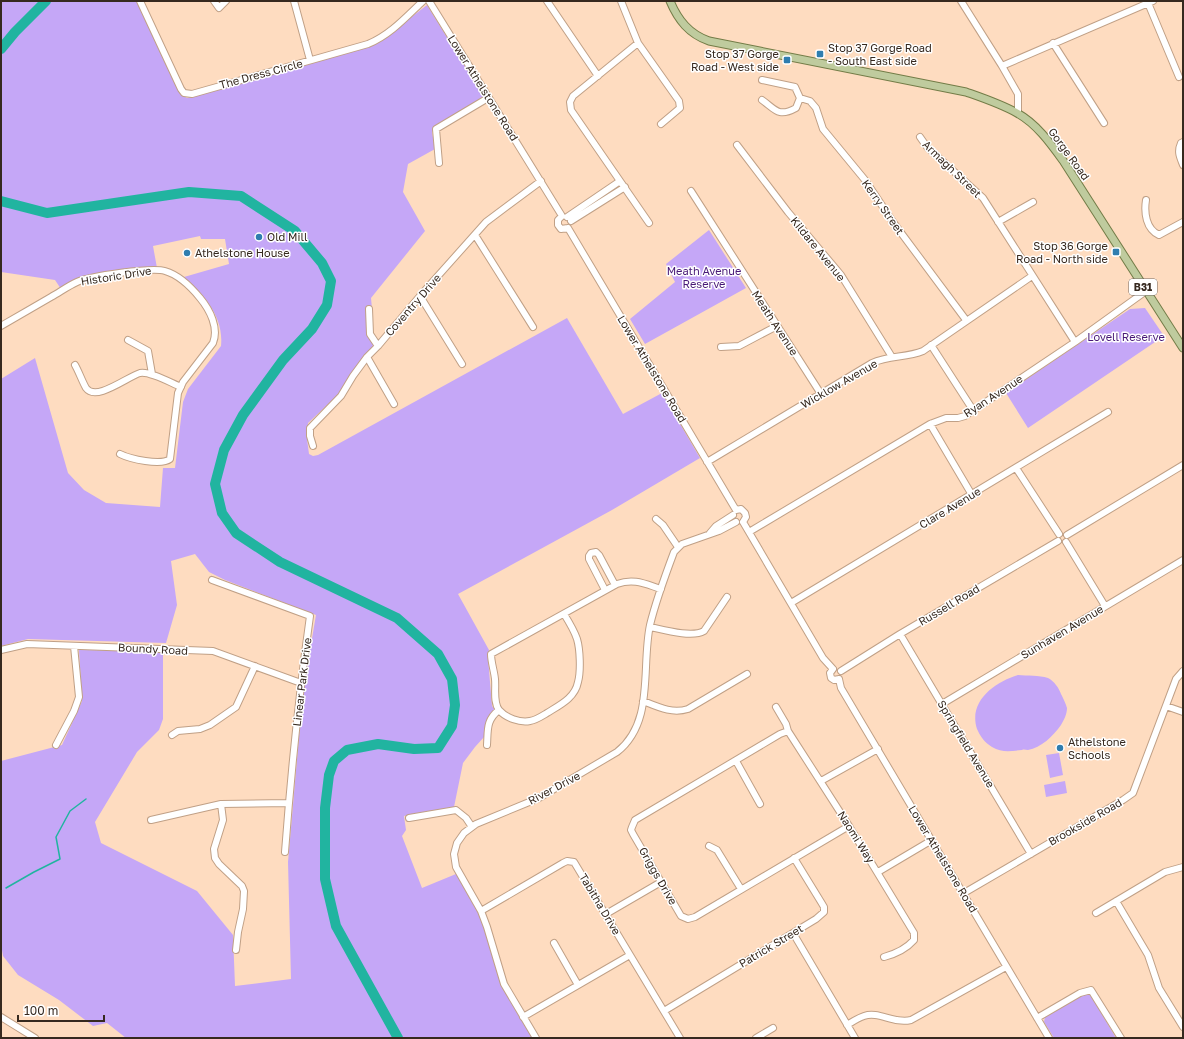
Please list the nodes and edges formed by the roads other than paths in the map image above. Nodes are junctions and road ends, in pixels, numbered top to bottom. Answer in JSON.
{"nodes":[{"id":1,"x":140,"y":1,"type":"edge"},
{"id":2,"x":214,"y":1,"type":"edge"},
{"id":3,"x":226,"y":1,"type":"edge"},
{"id":4,"x":294,"y":1,"type":"edge"},
{"id":5,"x":423,"y":1,"type":"edge"},
{"id":6,"x":429,"y":1,"type":"edge"},
{"id":7,"x":547,"y":1,"type":"edge"},
{"id":8,"x":621,"y":1,"type":"edge"},
{"id":9,"x":670,"y":1,"type":"edge"},
{"id":10,"x":961,"y":1,"type":"edge"},
{"id":11,"x":1151,"y":2,"type":"edge"},
{"id":12,"x":638,"y":43,"type":"junction"},
{"id":13,"x":1053,"y":43,"type":"junction"},
{"id":14,"x":310,"y":60,"type":"junction"},
{"id":15,"x":1002,"y":66,"type":"junction"},
{"id":16,"x":598,"y":76,"type":"junction"},
{"id":17,"x":1179,"y":77,"type":"dead end"},
{"id":18,"x":762,"y":80,"type":"dead end"},
{"id":19,"x":488,"y":98,"type":"junction"},
{"id":20,"x":800,"y":98,"type":"junction"},
{"id":21,"x":762,"y":100,"type":"dead end"},
{"id":22,"x":1018,"y":113,"type":"junction"},
{"id":23,"x":1104,"y":123,"type":"dead end"},
{"id":24,"x":661,"y":124,"type":"dead end"},
{"id":25,"x":920,"y":137,"type":"dead end"},
{"id":26,"x":1183,"y":142,"type":"edge"},
{"id":27,"x":737,"y":145,"type":"dead end"},
{"id":28,"x":439,"y":163,"type":"dead end"},
{"id":29,"x":1183,"y":165,"type":"edge"},
{"id":30,"x":541,"y":181,"type":"junction"},
{"id":31,"x":620,"y":181,"type":"junction"},
{"id":32,"x":625,"y":187,"type":"junction"},
{"id":33,"x":691,"y":191,"type":"dead end"},
{"id":34,"x":1146,"y":200,"type":"dead end"},
{"id":35,"x":1033,"y":202,"type":"dead end"},
{"id":36,"x":567,"y":218,"type":"junction"},
{"id":37,"x":998,"y":222,"type":"junction"},
{"id":38,"x":1183,"y":222,"type":"edge"},
{"id":39,"x":650,"y":223,"type":"dead end"},
{"id":40,"x":568,"y":228,"type":"junction"},
{"id":41,"x":475,"y":235,"type":"junction"},
{"id":42,"x":1032,"y":276,"type":"junction"},
{"id":43,"x":1146,"y":291,"type":"junction"},
{"id":44,"x":420,"y":296,"type":"junction"},
{"id":45,"x":369,"y":309,"type":"dead end"},
{"id":46,"x":966,"y":320,"type":"junction"},
{"id":47,"x":1,"y":326,"type":"edge"},
{"id":48,"x":777,"y":326,"type":"junction"},
{"id":49,"x":533,"y":327,"type":"dead end"},
{"id":50,"x":128,"y":340,"type":"dead end"},
{"id":51,"x":1075,"y":342,"type":"junction"},
{"id":52,"x":931,"y":345,"type":"junction"},
{"id":53,"x":378,"y":346,"type":"junction"},
{"id":54,"x":721,"y":347,"type":"dead end"},
{"id":55,"x":1183,"y":348,"type":"edge"},
{"id":56,"x":367,"y":357,"type":"junction"},
{"id":57,"x":892,"y":357,"type":"junction"},
{"id":58,"x":462,"y":364,"type":"dead end"},
{"id":59,"x":75,"y":365,"type":"dead end"},
{"id":60,"x":152,"y":374,"type":"junction"},
{"id":61,"x":181,"y":387,"type":"junction"},
{"id":62,"x":821,"y":394,"type":"junction"},
{"id":63,"x":394,"y":404,"type":"dead end"},
{"id":64,"x":973,"y":410,"type":"junction"},
{"id":65,"x":1108,"y":412,"type":"dead end"},
{"id":66,"x":930,"y":424,"type":"junction"},
{"id":67,"x":312,"y":446,"type":"dead end"},
{"id":68,"x":120,"y":454,"type":"dead end"},
{"id":69,"x":707,"y":462,"type":"junction"},
{"id":70,"x":1183,"y":466,"type":"edge"},
{"id":71,"x":1016,"y":468,"type":"junction"},
{"id":72,"x":972,"y":495,"type":"junction"},
{"id":73,"x":734,"y":513,"type":"junction"},
{"id":74,"x":656,"y":519,"type":"dead end"},
{"id":75,"x":739,"y":522,"type":"junction"},
{"id":76,"x":749,"y":532,"type":"junction"},
{"id":77,"x":710,"y":533,"type":"junction"},
{"id":78,"x":1059,"y":534,"type":"junction"},
{"id":79,"x":1068,"y":535,"type":"junction"},
{"id":80,"x":1058,"y":541,"type":"junction"},
{"id":81,"x":1066,"y":542,"type":"junction"},
{"id":82,"x":678,"y":547,"type":"junction"},
{"id":83,"x":1183,"y":560,"type":"edge"},
{"id":84,"x":212,"y":580,"type":"dead end"},
{"id":85,"x":615,"y":585,"type":"junction"},
{"id":86,"x":661,"y":589,"type":"junction"},
{"id":87,"x":606,"y":590,"type":"junction"},
{"id":88,"x":727,"y":597,"type":"dead end"},
{"id":89,"x":791,"y":603,"type":"junction"},
{"id":90,"x":1105,"y":606,"type":"junction"},
{"id":91,"x":564,"y":614,"type":"junction"},
{"id":92,"x":650,"y":627,"type":"junction"},
{"id":93,"x":900,"y":634,"type":"junction"},
{"id":94,"x":74,"y":646,"type":"junction"},
{"id":95,"x":1,"y":650,"type":"edge"},
{"id":96,"x":255,"y":666,"type":"junction"},
{"id":97,"x":833,"y":669,"type":"junction"},
{"id":98,"x":841,"y":671,"type":"junction"},
{"id":99,"x":1183,"y":671,"type":"edge"},
{"id":100,"x":747,"y":674,"type":"dead end"},
{"id":101,"x":839,"y":679,"type":"junction"},
{"id":102,"x":300,"y":683,"type":"junction"},
{"id":103,"x":643,"y":701,"type":"junction"},
{"id":104,"x":942,"y":704,"type":"junction"},
{"id":105,"x":1166,"y":706,"type":"junction"},
{"id":106,"x":776,"y":707,"type":"dead end"},
{"id":107,"x":499,"y":710,"type":"junction"},
{"id":108,"x":1183,"y":712,"type":"edge"},
{"id":109,"x":788,"y":731,"type":"junction"},
{"id":110,"x":172,"y":735,"type":"dead end"},
{"id":111,"x":56,"y":745,"type":"dead end"},
{"id":112,"x":486,"y":745,"type":"dead end"},
{"id":113,"x":878,"y":749,"type":"junction"},
{"id":114,"x":736,"y":761,"type":"junction"},
{"id":115,"x":821,"y":781,"type":"junction"},
{"id":116,"x":289,"y":803,"type":"junction"},
{"id":117,"x":221,"y":804,"type":"junction"},
{"id":118,"x":760,"y":804,"type":"dead end"},
{"id":119,"x":409,"y":818,"type":"dead end"},
{"id":120,"x":151,"y":820,"type":"dead end"},
{"id":121,"x":849,"y":826,"type":"junction"},
{"id":122,"x":472,"y":827,"type":"junction"},
{"id":123,"x":932,"y":840,"type":"junction"},
{"id":124,"x":709,"y":846,"type":"dead end"},
{"id":125,"x":285,"y":852,"type":"dead end"},
{"id":126,"x":1031,"y":854,"type":"junction"},
{"id":127,"x":794,"y":858,"type":"junction"},
{"id":128,"x":1183,"y":867,"type":"edge"},
{"id":129,"x":878,"y":872,"type":"junction"},
{"id":130,"x":661,"y":882,"type":"junction"},
{"id":131,"x":741,"y":889,"type":"junction"},
{"id":132,"x":964,"y":893,"type":"junction"},
{"id":133,"x":1116,"y":901,"type":"junction"},
{"id":134,"x":481,"y":911,"type":"junction"},
{"id":135,"x":1096,"y":912,"type":"dead end"},
{"id":136,"x":606,"y":914,"type":"junction"},
{"id":137,"x":793,"y":933,"type":"junction"},
{"id":138,"x":554,"y":943,"type":"dead end"},
{"id":139,"x":236,"y":950,"type":"dead end"},
{"id":140,"x":630,"y":955,"type":"junction"},
{"id":141,"x":884,"y":957,"type":"dead end"},
{"id":142,"x":1006,"y":967,"type":"junction"},
{"id":143,"x":578,"y":985,"type":"junction"},
{"id":144,"x":664,"y":1011,"type":"junction"},
{"id":145,"x":523,"y":1017,"type":"junction"},
{"id":146,"x":1037,"y":1018,"type":"junction"},
{"id":147,"x":3,"y":1021,"type":"edge"},
{"id":148,"x":847,"y":1025,"type":"junction"},
{"id":149,"x":772,"y":1028,"type":"dead end"},
{"id":150,"x":1183,"y":1028,"type":"edge"},
{"id":151,"x":35,"y":1038,"type":"edge"},
{"id":152,"x":536,"y":1038,"type":"edge"},
{"id":153,"x":680,"y":1038,"type":"edge"},
{"id":154,"x":756,"y":1038,"type":"edge"},
{"id":155,"x":855,"y":1038,"type":"edge"},
{"id":156,"x":1048,"y":1038,"type":"edge"},
{"id":157,"x":1121,"y":1038,"type":"edge"}],
"edges":[{"from":1,"to":14,"type":"street","name":"The Dress Circle"},
{"from":2,"to":3,"type":"street"},
{"from":4,"to":14,"type":"street"},
{"from":5,"to":14,"type":"street","name":"The Dress Circle"},
{"from":6,"to":19,"type":"street","name":"Lower Athelstone Road"},
{"from":7,"to":16,"type":"street"},
{"from":8,"to":12,"type":"street"},
{"from":9,"to":22,"type":"main road","name":"Gorge Road","number":"B31"},
{"from":10,"to":15,"type":"street"},
{"from":11,"to":13,"type":"street"},
{"from":11,"to":17,"type":"street"},
{"from":12,"to":16,"type":"street"},
{"from":12,"to":24,"type":"street"},
{"from":13,"to":15,"type":"street"},
{"from":13,"to":23,"type":"street"},
{"from":15,"to":22,"type":"street"},
{"from":16,"to":31,"type":"street"},
{"from":18,"to":20,"type":"street","name":"Kerry Street"},
{"from":19,"to":28,"type":"street"},
{"from":19,"to":30,"type":"street","name":"Lower Athelstone Road"},
{"from":20,"to":21,"type":"street"},
{"from":20,"to":46,"type":"street","name":"Kerry Street"},
{"from":22,"to":43,"type":"main road","name":"Gorge Road","number":"B31"},
{"from":25,"to":37,"type":"street","name":"Armagh Street"},
{"from":26,"to":29,"type":"street"},
{"from":27,"to":57,"type":"street","name":"Kildare Avenue"},
{"from":30,"to":36,"type":"street","name":"Lower Athelstone Road"},
{"from":30,"to":41,"type":"street","name":"Coventry Drive"},
{"from":31,"to":32,"type":"street"},
{"from":31,"to":36,"type":"street"},
{"from":32,"to":36,"type":"street"},
{"from":32,"to":39,"type":"street"},
{"from":33,"to":48,"type":"street","name":"Meath Avenue"},
{"from":34,"to":38,"type":"street"},
{"from":35,"to":37,"type":"street"},
{"from":36,"to":40,"type":"street"},
{"from":36,"to":40,"type":"street","name":"Lower Athelstone Road"},
{"from":37,"to":42,"type":"street","name":"Armagh Street"},
{"from":40,"to":69,"type":"street","name":"Lower Athelstone Road"},
{"from":41,"to":44,"type":"street","name":"Coventry Drive"},
{"from":41,"to":49,"type":"street"},
{"from":42,"to":46,"type":"street","name":"Wicklow Avenue"},
{"from":42,"to":51,"type":"street","name":"Armagh Street"},
{"from":43,"to":51,"type":"street","name":"Ryan Avenue"},
{"from":43,"to":55,"type":"main road","name":"Gorge Road","number":"B31"},
{"from":44,"to":53,"type":"street","name":"Coventry Drive"},
{"from":44,"to":58,"type":"street"},
{"from":45,"to":53,"type":"street"},
{"from":46,"to":52,"type":"street","name":"Wicklow Avenue"},
{"from":47,"to":61,"type":"street","name":"Historic Drive"},
{"from":48,"to":54,"type":"street"},
{"from":48,"to":62,"type":"street","name":"Meath Avenue"},
{"from":50,"to":60,"type":"street"},
{"from":51,"to":64,"type":"street","name":"Ryan Avenue"},
{"from":52,"to":57,"type":"street","name":"Wicklow Avenue"},
{"from":52,"to":64,"type":"street"},
{"from":53,"to":56,"type":"street","name":"Coventry Drive"},
{"from":56,"to":63,"type":"street"},
{"from":56,"to":67,"type":"street","name":"Coventry Drive"},
{"from":57,"to":62,"type":"street","name":"Wicklow Avenue"},
{"from":59,"to":60,"type":"street"},
{"from":60,"to":61,"type":"street"},
{"from":61,"to":68,"type":"street","name":"Historic Drive"},
{"from":62,"to":69,"type":"street","name":"Wicklow Avenue"},
{"from":64,"to":66,"type":"street","name":"Ryan Avenue"},
{"from":65,"to":71,"type":"street","name":"Clare Avenue"},
{"from":66,"to":72,"type":"street"},
{"from":66,"to":76,"type":"street","name":"Ryan Avenue"},
{"from":69,"to":73,"type":"street","name":"Lower Athelstone Road"},
{"from":70,"to":79,"type":"street"},
{"from":71,"to":72,"type":"street","name":"Clare Avenue"},
{"from":71,"to":78,"type":"street"},
{"from":72,"to":89,"type":"street","name":"Clare Avenue"},
{"from":73,"to":75,"type":"street"},
{"from":73,"to":75,"type":"street"},
{"from":73,"to":77,"type":"street"},
{"from":74,"to":82,"type":"street"},
{"from":75,"to":76,"type":"street"},
{"from":75,"to":77,"type":"street"},
{"from":76,"to":89,"type":"street"},
{"from":77,"to":82,"type":"street"},
{"from":78,"to":79,"type":"street"},
{"from":78,"to":80,"type":"street"},
{"from":79,"to":81,"type":"street"},
{"from":80,"to":81,"type":"street"},
{"from":80,"to":93,"type":"street","name":"Russell Road"},
{"from":81,"to":90,"type":"street"},
{"from":82,"to":86,"type":"street","name":"River Drive"},
{"from":83,"to":90,"type":"street","name":"Sunhaven Avenue"},
{"from":84,"to":102,"type":"street","name":"Linear Park Drive"},
{"from":85,"to":86,"type":"street"},
{"from":85,"to":87,"type":"street"},
{"from":85,"to":87,"type":"street"},
{"from":86,"to":92,"type":"street","name":"River Drive"},
{"from":87,"to":91,"type":"street"},
{"from":88,"to":92,"type":"street"},
{"from":89,"to":97,"type":"street"},
{"from":90,"to":104,"type":"street","name":"Sunhaven Avenue"},
{"from":91,"to":107,"type":"street"},
{"from":91,"to":107,"type":"street"},
{"from":92,"to":103,"type":"street","name":"River Drive"},
{"from":93,"to":98,"type":"street","name":"Russell Road"},
{"from":93,"to":104,"type":"street","name":"Springfield Avenue"},
{"from":94,"to":95,"type":"street","name":"Boundy Road"},
{"from":94,"to":96,"type":"street","name":"Boundy Road"},
{"from":94,"to":111,"type":"street"},
{"from":96,"to":102,"type":"street","name":"Boundy Road"},
{"from":96,"to":110,"type":"street"},
{"from":97,"to":98,"type":"street"},
{"from":97,"to":101,"type":"street"},
{"from":98,"to":101,"type":"street"},
{"from":99,"to":105,"type":"street","name":"Brookside Road"},
{"from":100,"to":103,"type":"street"},
{"from":101,"to":113,"type":"street","name":"Lower Athelstone Road"},
{"from":102,"to":116,"type":"street","name":"Linear Park Drive"},
{"from":103,"to":122,"type":"street","name":"River Drive"},
{"from":104,"to":126,"type":"street","name":"Springfield Avenue"},
{"from":105,"to":108,"type":"street"},
{"from":105,"to":126,"type":"street","name":"Brookside Road"},
{"from":106,"to":109,"type":"street","name":"Naomi Way"},
{"from":107,"to":112,"type":"street"},
{"from":109,"to":114,"type":"street","name":"Griggs Drive"},
{"from":109,"to":115,"type":"street","name":"Naomi Way"},
{"from":113,"to":115,"type":"street"},
{"from":113,"to":123,"type":"street","name":"Lower Athelstone Road"},
{"from":114,"to":118,"type":"street"},
{"from":114,"to":130,"type":"street","name":"Griggs Drive"},
{"from":115,"to":121,"type":"street","name":"Naomi Way"},
{"from":116,"to":117,"type":"street"},
{"from":116,"to":125,"type":"street","name":"Linear Park Drive"},
{"from":117,"to":120,"type":"street"},
{"from":117,"to":139,"type":"street"},
{"from":119,"to":122,"type":"street"},
{"from":121,"to":127,"type":"street","name":"Griggs Drive"},
{"from":121,"to":129,"type":"street","name":"Naomi Way"},
{"from":122,"to":134,"type":"street","name":"River Drive"},
{"from":123,"to":129,"type":"street"},
{"from":123,"to":132,"type":"street","name":"Lower Athelstone Road"},
{"from":124,"to":131,"type":"street"},
{"from":126,"to":132,"type":"street","name":"Brookside Road"},
{"from":127,"to":131,"type":"street","name":"Griggs Drive"},
{"from":127,"to":137,"type":"street","name":"Patrick Street"},
{"from":128,"to":133,"type":"street"},
{"from":129,"to":141,"type":"street","name":"Naomi Way"},
{"from":130,"to":131,"type":"street","name":"Griggs Drive"},
{"from":130,"to":136,"type":"street"},
{"from":132,"to":142,"type":"street","name":"Lower Athelstone Road"},
{"from":133,"to":135,"type":"street"},
{"from":133,"to":150,"type":"street"},
{"from":134,"to":136,"type":"street","name":"Tabitha Drive"},
{"from":134,"to":145,"type":"street","name":"River Drive"},
{"from":136,"to":140,"type":"street","name":"Tabitha Drive"},
{"from":137,"to":144,"type":"street","name":"Patrick Street"},
{"from":137,"to":148,"type":"street"},
{"from":138,"to":143,"type":"street"},
{"from":140,"to":143,"type":"street"},
{"from":140,"to":144,"type":"street","name":"Tabitha Drive"},
{"from":142,"to":146,"type":"street","name":"Lower Athelstone Road"},
{"from":142,"to":148,"type":"street"},
{"from":143,"to":145,"type":"street"},
{"from":144,"to":153,"type":"street","name":"Tabitha Drive"},
{"from":145,"to":152,"type":"street","name":"River Drive"},
{"from":146,"to":156,"type":"street","name":"Lower Athelstone Road"},
{"from":146,"to":157,"type":"street"},
{"from":147,"to":151,"type":"street"},
{"from":148,"to":155,"type":"street"},
{"from":149,"to":154,"type":"street"}]}
